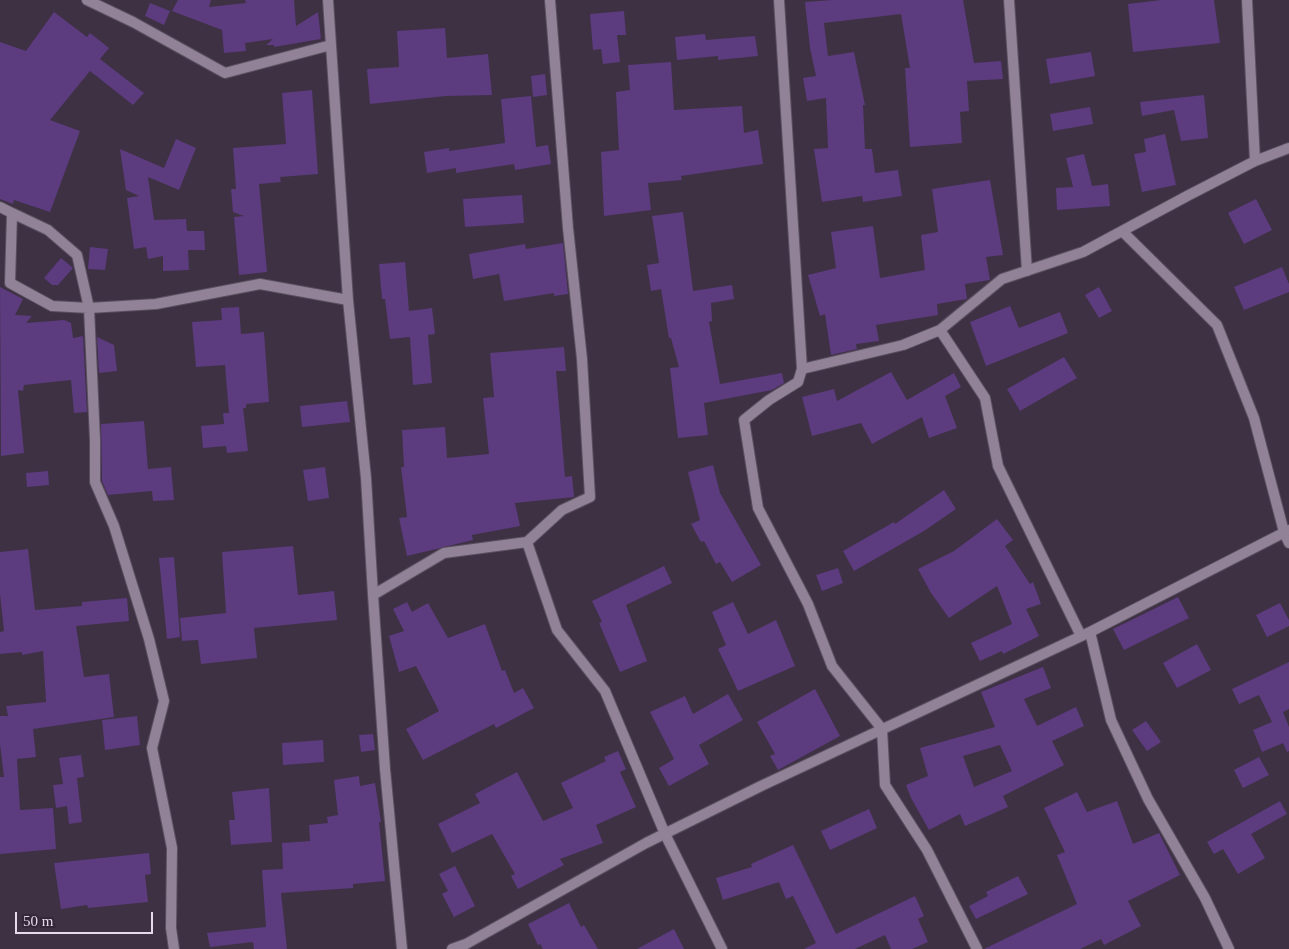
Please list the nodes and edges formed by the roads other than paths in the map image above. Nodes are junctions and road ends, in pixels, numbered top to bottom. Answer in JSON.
{"nodes":[{"id":1,"x":87,"y":0,"type":"edge"},
{"id":2,"x":328,"y":0,"type":"edge"},
{"id":3,"x":550,"y":0,"type":"edge"},
{"id":4,"x":778,"y":0,"type":"edge"},
{"id":5,"x":1009,"y":0,"type":"edge"},
{"id":6,"x":1247,"y":0,"type":"edge"},
{"id":7,"x":331,"y":45,"type":"junction"},
{"id":8,"x":1289,"y":148,"type":"edge"},
{"id":9,"x":1256,"y":161,"type":"junction"},
{"id":10,"x":0,"y":207,"type":"edge"},
{"id":11,"x":12,"y":213,"type":"junction"},
{"id":12,"x":1122,"y":231,"type":"junction"},
{"id":13,"x":1027,"y":271,"type":"junction"},
{"id":14,"x":348,"y":300,"type":"junction"},
{"id":15,"x":89,"y":308,"type":"junction"},
{"id":16,"x":940,"y":330,"type":"junction"},
{"id":17,"x":802,"y":369,"type":"junction"},
{"id":18,"x":1287,"y":531,"type":"edge"},
{"id":19,"x":527,"y":542,"type":"junction"},
{"id":20,"x":1289,"y":543,"type":"edge"},
{"id":21,"x":373,"y":595,"type":"junction"},
{"id":22,"x":1085,"y":634,"type":"junction"},
{"id":23,"x":882,"y":729,"type":"junction"},
{"id":24,"x":665,"y":834,"type":"junction"},
{"id":25,"x":467,"y":946,"type":"edge"},
{"id":26,"x":174,"y":949,"type":"edge"},
{"id":27,"x":402,"y":949,"type":"edge"},
{"id":28,"x":452,"y":949,"type":"edge"},
{"id":29,"x":722,"y":949,"type":"edge"},
{"id":30,"x":977,"y":949,"type":"edge"},
{"id":31,"x":1229,"y":949,"type":"edge"}],
"edges":[{"from":1,"to":7,"type":"street"},
{"from":2,"to":7,"type":"street"},
{"from":3,"to":19,"type":"street"},
{"from":4,"to":17,"type":"street"},
{"from":5,"to":13,"type":"street"},
{"from":6,"to":9,"type":"street"},
{"from":7,"to":14,"type":"street"},
{"from":8,"to":9,"type":"street"},
{"from":9,"to":12,"type":"street"},
{"from":10,"to":11,"type":"street"},
{"from":11,"to":15,"type":"street"},
{"from":11,"to":15,"type":"street"},
{"from":12,"to":13,"type":"street"},
{"from":12,"to":18,"type":"street"},
{"from":13,"to":16,"type":"street"},
{"from":14,"to":15,"type":"street"},
{"from":14,"to":21,"type":"street"},
{"from":15,"to":26,"type":"street"},
{"from":16,"to":17,"type":"street"},
{"from":16,"to":22,"type":"street"},
{"from":17,"to":23,"type":"street"},
{"from":18,"to":20,"type":"street"},
{"from":18,"to":22,"type":"street"},
{"from":19,"to":21,"type":"street"},
{"from":19,"to":24,"type":"street"},
{"from":21,"to":27,"type":"street"},
{"from":22,"to":23,"type":"street"},
{"from":22,"to":31,"type":"street"},
{"from":23,"to":24,"type":"street"},
{"from":23,"to":30,"type":"street"},
{"from":24,"to":25,"type":"street"},
{"from":24,"to":29,"type":"street"},
{"from":25,"to":28,"type":"street"}]}
